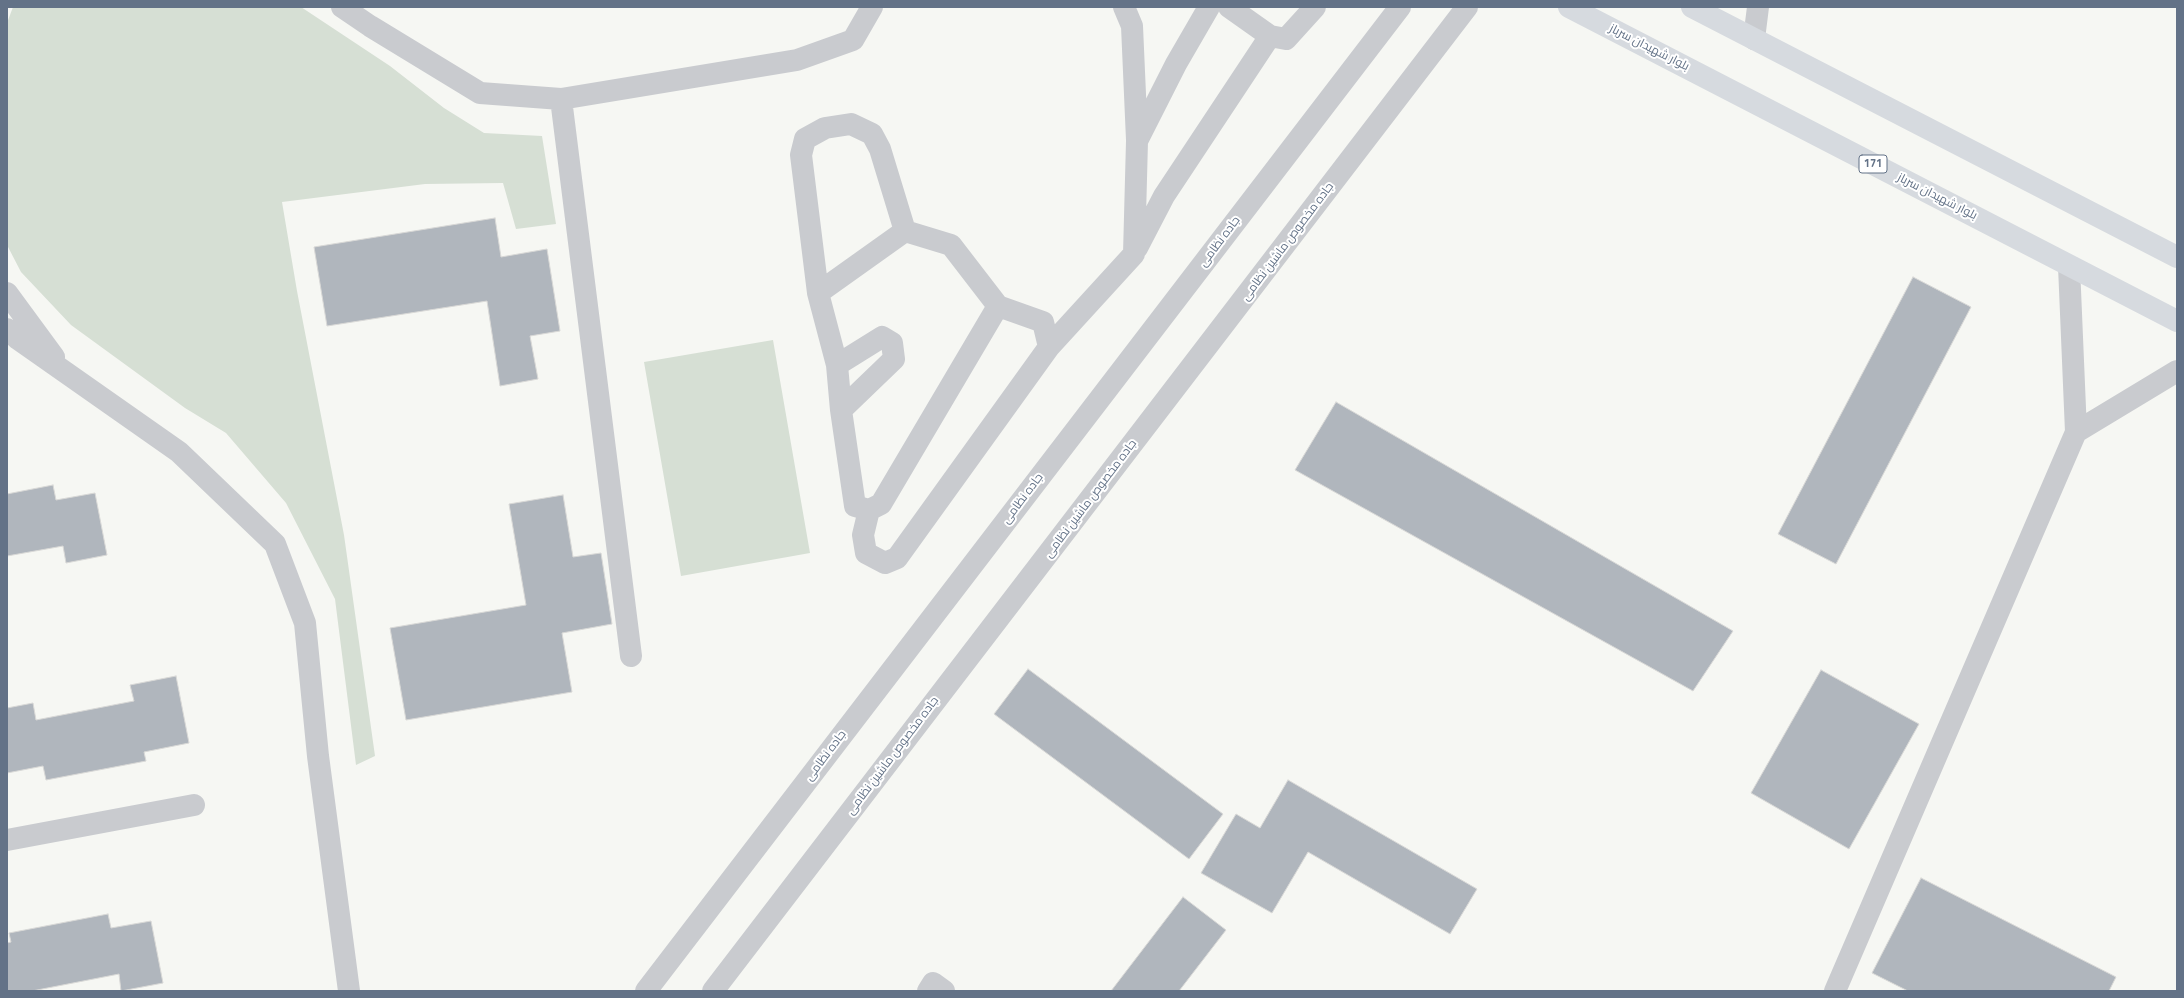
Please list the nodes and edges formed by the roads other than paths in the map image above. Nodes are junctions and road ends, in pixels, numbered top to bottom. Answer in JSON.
{"nodes":[{"id":1,"x":342,"y":7,"type":"edge"},
{"id":2,"x":872,"y":7,"type":"edge"},
{"id":3,"x":1124,"y":7,"type":"edge"},
{"id":4,"x":1209,"y":7,"type":"edge"},
{"id":5,"x":1229,"y":7,"type":"edge"},
{"id":6,"x":1314,"y":7,"type":"edge"},
{"id":7,"x":1400,"y":7,"type":"edge"},
{"id":8,"x":1467,"y":7,"type":"edge"},
{"id":9,"x":1569,"y":7,"type":"edge"},
{"id":10,"x":1692,"y":7,"type":"edge"},
{"id":11,"x":1758,"y":7,"type":"edge"},
{"id":12,"x":1270,"y":36,"type":"junction"},
{"id":13,"x":1754,"y":39,"type":"junction"},
{"id":14,"x":561,"y":99,"type":"junction"},
{"id":15,"x":1137,"y":141,"type":"junction"},
{"id":16,"x":905,"y":231,"type":"junction"},
{"id":17,"x":1134,"y":254,"type":"junction"},
{"id":18,"x":2177,"y":257,"type":"edge"},
{"id":19,"x":2069,"y":266,"type":"junction"},
{"id":20,"x":7,"y":293,"type":"edge"},
{"id":21,"x":818,"y":293,"type":"junction"},
{"id":22,"x":998,"y":306,"type":"junction"},
{"id":23,"x":2177,"y":321,"type":"edge"},
{"id":24,"x":7,"y":329,"type":"edge"},
{"id":25,"x":1049,"y":347,"type":"junction"},
{"id":26,"x":837,"y":365,"type":"junction"},
{"id":27,"x":64,"y":370,"type":"junction"},
{"id":28,"x":2177,"y":371,"type":"edge"},
{"id":29,"x":841,"y":410,"type":"junction"},
{"id":30,"x":2076,"y":432,"type":"junction"},
{"id":31,"x":869,"y":510,"type":"junction"},
{"id":32,"x":631,"y":656,"type":"dead end"},
{"id":33,"x":194,"y":805,"type":"dead end"},
{"id":34,"x":7,"y":840,"type":"edge"},
{"id":35,"x":349,"y":991,"type":"edge"},
{"id":36,"x":646,"y":991,"type":"edge"},
{"id":37,"x":714,"y":991,"type":"edge"},
{"id":38,"x":928,"y":991,"type":"edge"},
{"id":39,"x":944,"y":991,"type":"edge"},
{"id":40,"x":1835,"y":991,"type":"edge"}],
"edges":[{"from":1,"to":14,"type":"street"},
{"from":2,"to":14,"type":"street"},
{"from":3,"to":15,"type":"street"},
{"from":4,"to":15,"type":"street"},
{"from":5,"to":12,"type":"street"},
{"from":6,"to":12,"type":"street"},
{"from":7,"to":36,"type":"street","name":"جاده نظامی"},
{"from":8,"to":37,"type":"street","name":"جاده مخصوص ماشین نظامی"},
{"from":9,"to":19,"type":"main road","name":"بلوار شهیدان سرباز","number":"171"},
{"from":10,"to":13,"type":"main road"},
{"from":11,"to":13,"type":"street"},
{"from":12,"to":17,"type":"street"},
{"from":13,"to":18,"type":"main road"},
{"from":14,"to":32,"type":"street"},
{"from":15,"to":17,"type":"street"},
{"from":16,"to":21,"type":"street"},
{"from":16,"to":21,"type":"street"},
{"from":16,"to":22,"type":"street"},
{"from":17,"to":25,"type":"street"},
{"from":19,"to":23,"type":"main road","name":"بلوار شهیدان سرباز","number":"171"},
{"from":19,"to":30,"type":"street"},
{"from":20,"to":27,"type":"street"},
{"from":21,"to":26,"type":"street"},
{"from":22,"to":25,"type":"street"},
{"from":22,"to":31,"type":"street"},
{"from":24,"to":27,"type":"street"},
{"from":25,"to":31,"type":"street"},
{"from":26,"to":29,"type":"street"},
{"from":26,"to":29,"type":"street"},
{"from":27,"to":35,"type":"street"},
{"from":28,"to":30,"type":"street"},
{"from":29,"to":31,"type":"street"},
{"from":30,"to":40,"type":"street"},
{"from":33,"to":34,"type":"street"},
{"from":38,"to":39,"type":"street"}]}
